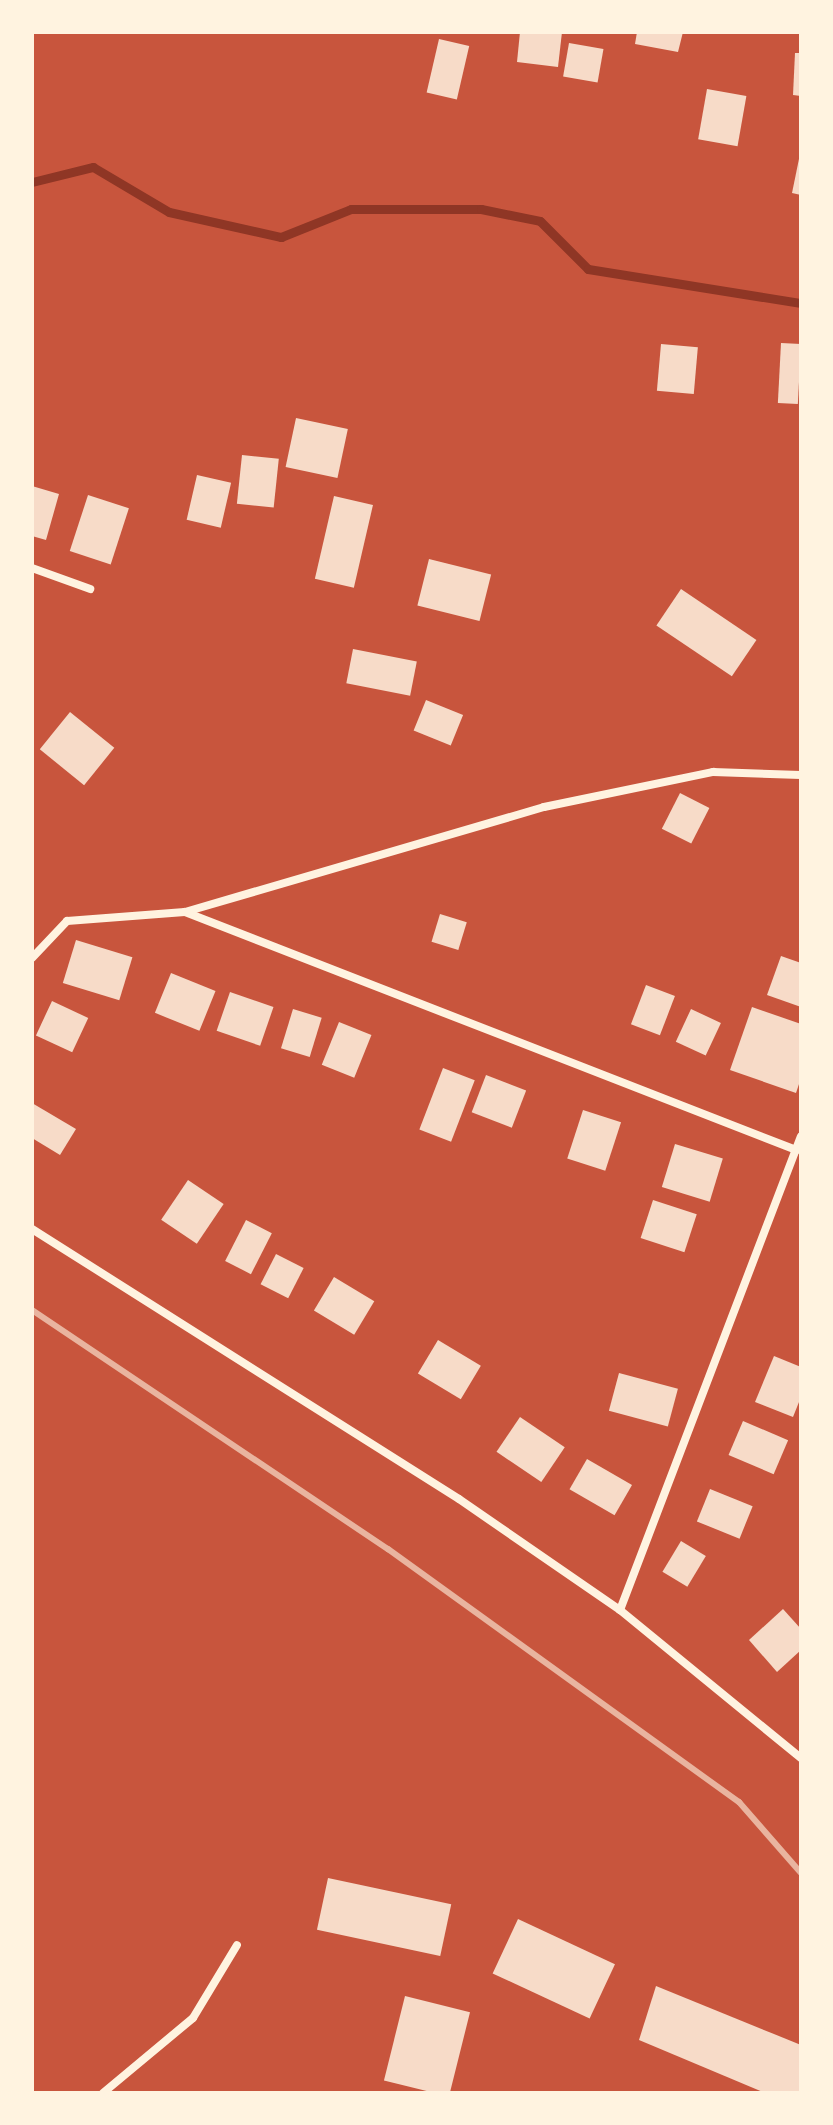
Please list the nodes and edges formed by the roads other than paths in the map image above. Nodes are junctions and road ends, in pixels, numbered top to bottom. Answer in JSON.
{"nodes":[{"id":1,"x":32,"y":568,"type":"edge"},
{"id":2,"x":90,"y":589,"type":"dead end"},
{"id":3,"x":801,"y":775,"type":"edge"},
{"id":4,"x":185,"y":912,"type":"junction"},
{"id":5,"x":32,"y":958,"type":"edge"},
{"id":6,"x":801,"y":1136,"type":"edge"},
{"id":7,"x":796,"y":1150,"type":"junction"},
{"id":8,"x":32,"y":1229,"type":"edge"},
{"id":9,"x":620,"y":1610,"type":"junction"},
{"id":10,"x":801,"y":1758,"type":"edge"},
{"id":11,"x":237,"y":1945,"type":"dead end"},
{"id":12,"x":103,"y":2093,"type":"edge"}],
"edges":[{"from":1,"to":2,"type":"street"},
{"from":3,"to":4,"type":"street"},
{"from":4,"to":5,"type":"street"},
{"from":4,"to":7,"type":"street"},
{"from":6,"to":7,"type":"street"},
{"from":7,"to":9,"type":"street"},
{"from":8,"to":9,"type":"street"},
{"from":9,"to":10,"type":"street"},
{"from":11,"to":12,"type":"street"}]}
